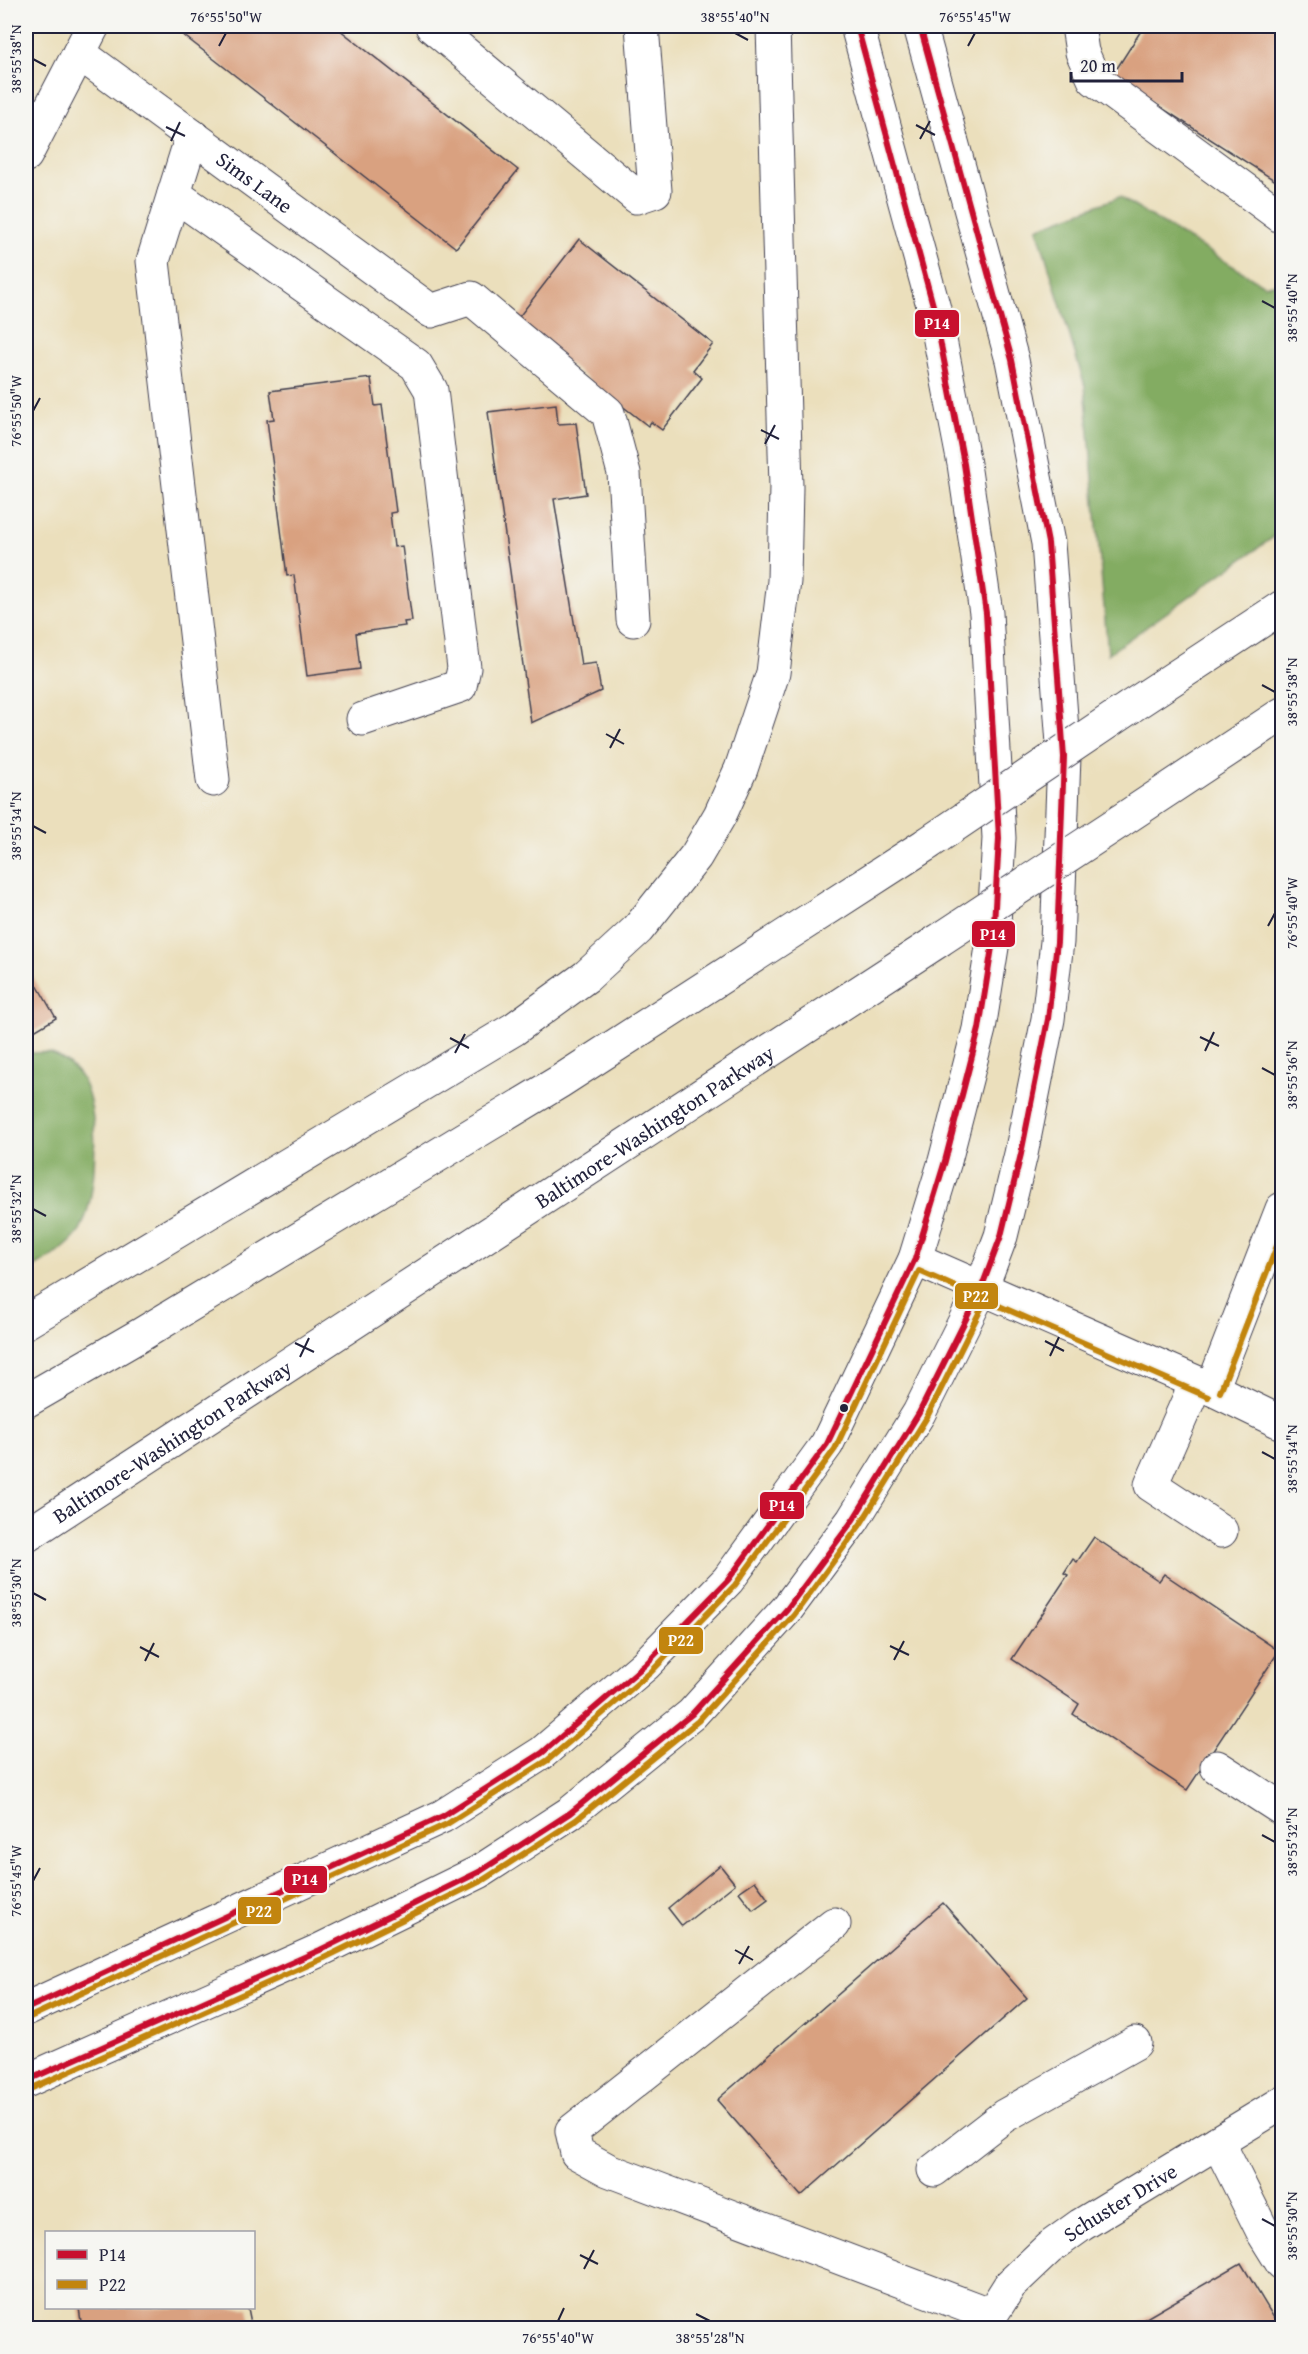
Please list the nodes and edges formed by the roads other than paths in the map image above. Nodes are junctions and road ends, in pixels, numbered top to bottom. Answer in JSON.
{"nodes":[{"id":1,"x":432,"y":26,"type":"edge"},
{"id":2,"x":642,"y":26,"type":"edge"},
{"id":3,"x":773,"y":26,"type":"edge"},
{"id":4,"x":857,"y":26,"type":"edge"},
{"id":5,"x":920,"y":26,"type":"edge"},
{"id":6,"x":1078,"y":26,"type":"edge"},
{"id":7,"x":86,"y":39,"type":"edge"},
{"id":8,"x":192,"y":136,"type":"junction"},
{"id":9,"x":26,"y":155,"type":"edge"},
{"id":10,"x":174,"y":194,"type":"junction"},
{"id":11,"x":1282,"y":217,"type":"edge"},
{"id":12,"x":1282,"y":607,"type":"edge"},
{"id":13,"x":633,"y":620,"type":"dead end"},
{"id":14,"x":1282,"y":714,"type":"edge"},
{"id":15,"x":363,"y":719,"type":"dead end"},
{"id":16,"x":213,"y":780,"type":"dead end"},
{"id":17,"x":1282,"y":1209,"type":"edge"},
{"id":18,"x":915,"y":1259,"type":"junction"},
{"id":19,"x":981,"y":1289,"type":"junction"},
{"id":20,"x":26,"y":1322,"type":"edge"},
{"id":21,"x":1204,"y":1386,"type":"junction"},
{"id":22,"x":26,"y":1401,"type":"edge"},
{"id":23,"x":1282,"y":1423,"type":"edge"},
{"id":24,"x":1221,"y":1531,"type":"dead end"},
{"id":25,"x":26,"y":1536,"type":"edge"},
{"id":26,"x":1217,"y":1767,"type":"dead end"},
{"id":27,"x":1282,"y":1809,"type":"edge"},
{"id":28,"x":834,"y":1924,"type":"dead end"},
{"id":29,"x":26,"y":2009,"type":"edge"},
{"id":30,"x":1135,"y":2043,"type":"dead end"},
{"id":31,"x":26,"y":2081,"type":"edge"},
{"id":32,"x":1282,"y":2103,"type":"edge"},
{"id":33,"x":1218,"y":2142,"type":"junction"},
{"id":34,"x":934,"y":2170,"type":"dead end"},
{"id":35,"x":1282,"y":2263,"type":"edge"},
{"id":36,"x":987,"y":2322,"type":"edge"}],
"edges":[{"from":1,"to":2,"type":"main road"},
{"from":3,"to":20,"type":"main road"},
{"from":4,"to":18,"type":"main road"},
{"from":5,"to":19,"type":"main road"},
{"from":6,"to":11,"type":"main road"},
{"from":7,"to":8,"type":"main road","name":"Sims Lane"},
{"from":7,"to":9,"type":"main road"},
{"from":8,"to":10,"type":"main road"},
{"from":8,"to":13,"type":"main road","name":"Sims Lane"},
{"from":10,"to":15,"type":"main road"},
{"from":10,"to":16,"type":"main road"},
{"from":12,"to":22,"type":"main road","bridge":true},
{"from":14,"to":25,"type":"main road","name":"Baltimore-Washington Parkway","bridge":true},
{"from":17,"to":21,"type":"main road"},
{"from":18,"to":19,"type":"main road"},
{"from":18,"to":29,"type":"main road"},
{"from":19,"to":21,"type":"main road"},
{"from":19,"to":31,"type":"main road"},
{"from":21,"to":23,"type":"main road"},
{"from":21,"to":24,"type":"main road"},
{"from":26,"to":27,"type":"main road"},
{"from":28,"to":36,"type":"main road"},
{"from":30,"to":34,"type":"main road"},
{"from":32,"to":33,"type":"main road","name":"Schuster Drive"},
{"from":33,"to":35,"type":"main road"},
{"from":33,"to":36,"type":"main road","name":"Schuster Drive"}]}
